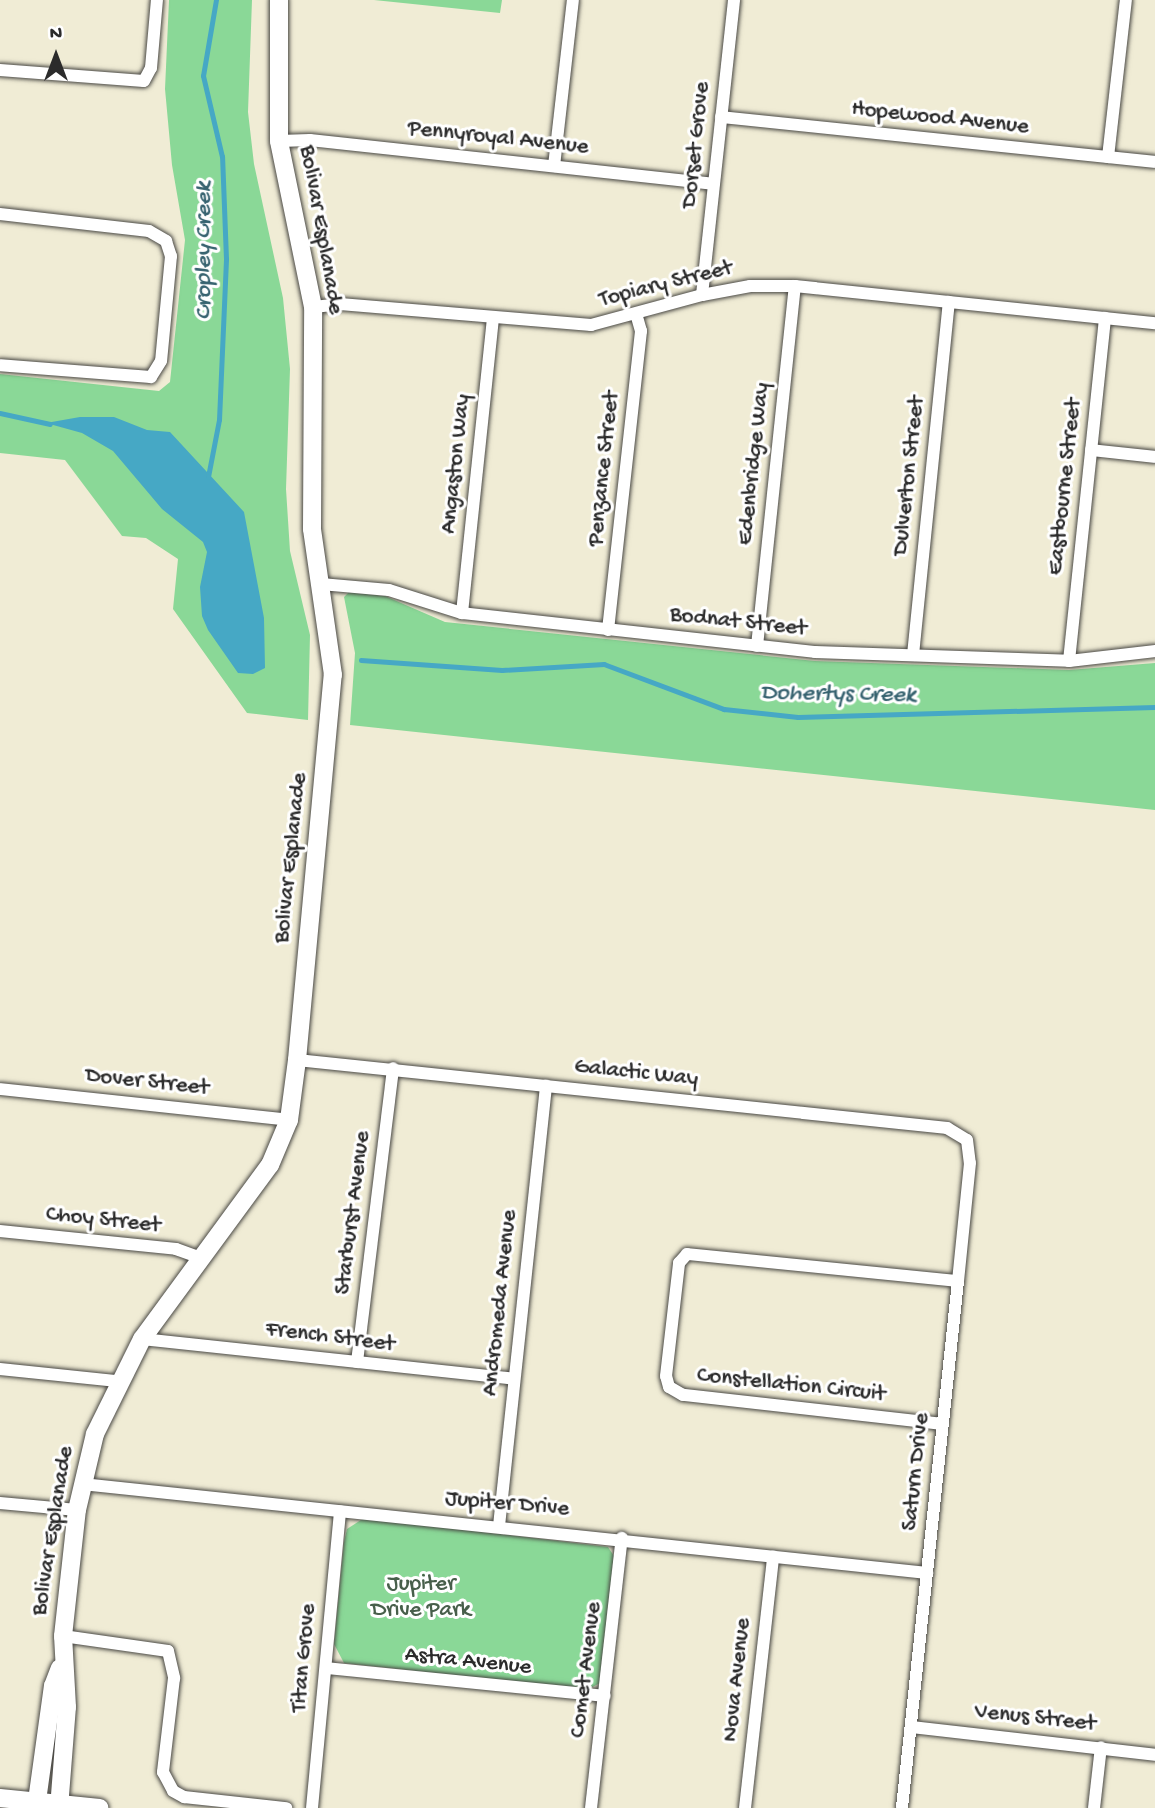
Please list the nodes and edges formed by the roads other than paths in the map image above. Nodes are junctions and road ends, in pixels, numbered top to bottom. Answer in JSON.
{"nodes":[{"id":1,"x":157,"y":0,"type":"edge"},
{"id":2,"x":279,"y":0,"type":"edge"},
{"id":3,"x":573,"y":0,"type":"edge"},
{"id":4,"x":734,"y":0,"type":"edge"},
{"id":5,"x":1122,"y":0,"type":"edge"},
{"id":6,"x":0,"y":70,"type":"edge"},
{"id":7,"x":721,"y":117,"type":"junction"},
{"id":8,"x":279,"y":141,"type":"junction"},
{"id":9,"x":1108,"y":157,"type":"junction"},
{"id":10,"x":1155,"y":162,"type":"edge"},
{"id":11,"x":554,"y":166,"type":"junction"},
{"id":12,"x":713,"y":184,"type":"junction"},
{"id":13,"x":0,"y":214,"type":"edge"},
{"id":14,"x":795,"y":286,"type":"junction"},
{"id":15,"x":702,"y":295,"type":"junction"},
{"id":16,"x":949,"y":302,"type":"junction"},
{"id":17,"x":313,"y":307,"type":"junction"},
{"id":18,"x":636,"y":314,"type":"junction"},
{"id":19,"x":1105,"y":318,"type":"junction"},
{"id":20,"x":493,"y":320,"type":"junction"},
{"id":21,"x":1155,"y":323,"type":"edge"},
{"id":22,"x":0,"y":365,"type":"edge"},
{"id":23,"x":1091,"y":450,"type":"junction"},
{"id":24,"x":1155,"y":457,"type":"edge"},
{"id":25,"x":321,"y":584,"type":"junction"},
{"id":26,"x":462,"y":613,"type":"junction"},
{"id":27,"x":608,"y":630,"type":"junction"},
{"id":28,"x":757,"y":646,"type":"junction"},
{"id":29,"x":1155,"y":651,"type":"edge"},
{"id":30,"x":913,"y":655,"type":"junction"},
{"id":31,"x":1069,"y":661,"type":"junction"},
{"id":32,"x":297,"y":1060,"type":"junction"},
{"id":33,"x":393,"y":1069,"type":"junction"},
{"id":34,"x":546,"y":1085,"type":"junction"},
{"id":35,"x":0,"y":1089,"type":"edge"},
{"id":36,"x":289,"y":1119,"type":"junction"},
{"id":37,"x":967,"y":1140,"type":"joint"},
{"id":38,"x":0,"y":1231,"type":"edge"},
{"id":39,"x":201,"y":1258,"type":"junction"},
{"id":40,"x":958,"y":1281,"type":"junction"},
{"id":41,"x":142,"y":1339,"type":"junction"},
{"id":42,"x":357,"y":1362,"type":"junction"},
{"id":43,"x":0,"y":1369,"type":"edge"},
{"id":44,"x":513,"y":1379,"type":"junction"},
{"id":45,"x":117,"y":1381,"type":"junction"},
{"id":46,"x":943,"y":1424,"type":"junction"},
{"id":47,"x":82,"y":1484,"type":"junction"},
{"id":48,"x":0,"y":1503,"type":"edge"},
{"id":49,"x":77,"y":1510,"type":"junction"},
{"id":50,"x":340,"y":1511,"type":"junction"},
{"id":51,"x":499,"y":1525,"type":"junction"},
{"id":52,"x":622,"y":1538,"type":"junction"},
{"id":53,"x":773,"y":1556,"type":"junction"},
{"id":54,"x":927,"y":1573,"type":"junction"},
{"id":55,"x":63,"y":1636,"type":"junction"},
{"id":56,"x":61,"y":1665,"type":"junction"},
{"id":57,"x":326,"y":1668,"type":"junction"},
{"id":58,"x":605,"y":1696,"type":"junction"},
{"id":59,"x":911,"y":1727,"type":"junction"},
{"id":60,"x":1101,"y":1747,"type":"junction"},
{"id":61,"x":1155,"y":1755,"type":"edge"},
{"id":62,"x":0,"y":1798,"type":"edge"},
{"id":63,"x":190,"y":1803,"type":"edge"},
{"id":64,"x":36,"y":1804,"type":"edge"},
{"id":65,"x":59,"y":1806,"type":"edge"},
{"id":66,"x":100,"y":1808,"type":"edge"},
{"id":67,"x":286,"y":1808,"type":"edge"},
{"id":68,"x":312,"y":1808,"type":"edge"},
{"id":69,"x":591,"y":1808,"type":"edge"},
{"id":70,"x":745,"y":1808,"type":"edge"},
{"id":71,"x":902,"y":1808,"type":"edge"},
{"id":72,"x":1094,"y":1808,"type":"edge"}],
"edges":[{"from":1,"to":6,"type":"street"},
{"from":2,"to":8,"type":"street","name":"Bolivar Esplanade"},
{"from":3,"to":11,"type":"street"},
{"from":4,"to":7,"type":"street","name":"Dorset Grove"},
{"from":5,"to":9,"type":"street"},
{"from":7,"to":9,"type":"street","name":"Hopewood Avenue"},
{"from":7,"to":12,"type":"street","name":"Dorset Grove"},
{"from":8,"to":11,"type":"street","name":"Pennyroyal Avenue"},
{"from":8,"to":17,"type":"street","name":"Bolivar Esplanade"},
{"from":9,"to":10,"type":"street","name":"Hopewood Avenue"},
{"from":11,"to":12,"type":"street","name":"Pennyroyal Avenue"},
{"from":12,"to":15,"type":"street","name":"Dorset Grove"},
{"from":13,"to":22,"type":"street"},
{"from":14,"to":15,"type":"street","name":"Topiary Street"},
{"from":14,"to":16,"type":"street","name":"Topiary Street"},
{"from":14,"to":28,"type":"street","name":"Edenbridge Way"},
{"from":15,"to":18,"type":"street","name":"Topiary Street"},
{"from":16,"to":19,"type":"street","name":"Topiary Street"},
{"from":16,"to":30,"type":"street","name":"Dulverton Street"},
{"from":17,"to":20,"type":"street","name":"Topiary Street"},
{"from":17,"to":25,"type":"street","name":"Bolivar Esplanade"},
{"from":18,"to":20,"type":"street","name":"Topiary Street"},
{"from":18,"to":27,"type":"street","name":"Penzance Street"},
{"from":19,"to":21,"type":"street","name":"Topiary Street"},
{"from":19,"to":23,"type":"street","name":"Eastbourne Street"},
{"from":20,"to":26,"type":"street","name":"Angaston Way"},
{"from":23,"to":24,"type":"street"},
{"from":23,"to":31,"type":"street","name":"Eastbourne Street"},
{"from":25,"to":26,"type":"street","name":"Bodnat Street"},
{"from":25,"to":32,"type":"street","name":"Bolivar Esplanade"},
{"from":26,"to":27,"type":"street","name":"Bodnat Street"},
{"from":27,"to":28,"type":"street","name":"Bodnat Street"},
{"from":28,"to":30,"type":"street","name":"Bodnat Street"},
{"from":29,"to":31,"type":"street","name":"Bodnat Street"},
{"from":30,"to":31,"type":"street","name":"Bodnat Street"},
{"from":32,"to":33,"type":"street","name":"Galactic Way"},
{"from":32,"to":36,"type":"street","name":"Bolivar Esplanade"},
{"from":33,"to":34,"type":"street","name":"Galactic Way"},
{"from":33,"to":42,"type":"street","name":"Starburst Avenue"},
{"from":34,"to":37,"type":"street","name":"Galactic Way"},
{"from":34,"to":44,"type":"street","name":"Andromeda Avenue"},
{"from":35,"to":36,"type":"street","name":"Dover Street"},
{"from":36,"to":39,"type":"street","name":"Bolivar Esplanade"},
{"from":37,"to":40,"type":"street","name":"Saturn Drive"},
{"from":38,"to":39,"type":"street","name":"Choy Street"},
{"from":39,"to":41,"type":"street","name":"Bolivar Esplanade"},
{"from":40,"to":46,"type":"street","name":"Saturn Drive"},
{"from":40,"to":46,"type":"street","name":"Constellation Circuit"},
{"from":41,"to":42,"type":"street","name":"French Street"},
{"from":41,"to":45,"type":"street","name":"Bolivar Esplanade"},
{"from":42,"to":44,"type":"street","name":"French Street"},
{"from":43,"to":45,"type":"street"},
{"from":44,"to":51,"type":"street","name":"Andromeda Avenue"},
{"from":45,"to":47,"type":"street","name":"Bolivar Esplanade"},
{"from":46,"to":54,"type":"street","name":"Saturn Drive"},
{"from":47,"to":49,"type":"street","name":"Bolivar Esplanade"},
{"from":47,"to":50,"type":"street","name":"Jupiter Drive"},
{"from":48,"to":49,"type":"street"},
{"from":49,"to":55,"type":"street","name":"Bolivar Esplanade"},
{"from":50,"to":51,"type":"street","name":"Jupiter Drive"},
{"from":50,"to":57,"type":"street","name":"Titan Grove"},
{"from":51,"to":52,"type":"street","name":"Jupiter Drive"},
{"from":52,"to":53,"type":"street","name":"Jupiter Drive"},
{"from":52,"to":58,"type":"street","name":"Comet Avenue"},
{"from":53,"to":54,"type":"street","name":"Jupiter Drive"},
{"from":53,"to":70,"type":"street","name":"Nova Avenue"},
{"from":54,"to":59,"type":"street","name":"Saturn Drive"},
{"from":55,"to":56,"type":"street","name":"Bolivar Esplanade"},
{"from":55,"to":63,"type":"street"},
{"from":56,"to":64,"type":"street","name":"Bolivar Esplanade"},
{"from":56,"to":65,"type":"street","name":"Bolivar Esplanade"},
{"from":57,"to":58,"type":"street","name":"Astra Avenue"},
{"from":57,"to":68,"type":"street","name":"Titan Grove"},
{"from":58,"to":69,"type":"street","name":"Comet Avenue"},
{"from":59,"to":60,"type":"street","name":"Venus Street"},
{"from":59,"to":71,"type":"street","name":"Saturn Drive"},
{"from":60,"to":61,"type":"street","name":"Venus Street"},
{"from":60,"to":72,"type":"street"},
{"from":62,"to":64,"type":"street"},
{"from":63,"to":67,"type":"street"},
{"from":64,"to":65,"type":"street"},
{"from":65,"to":66,"type":"street"}]}
